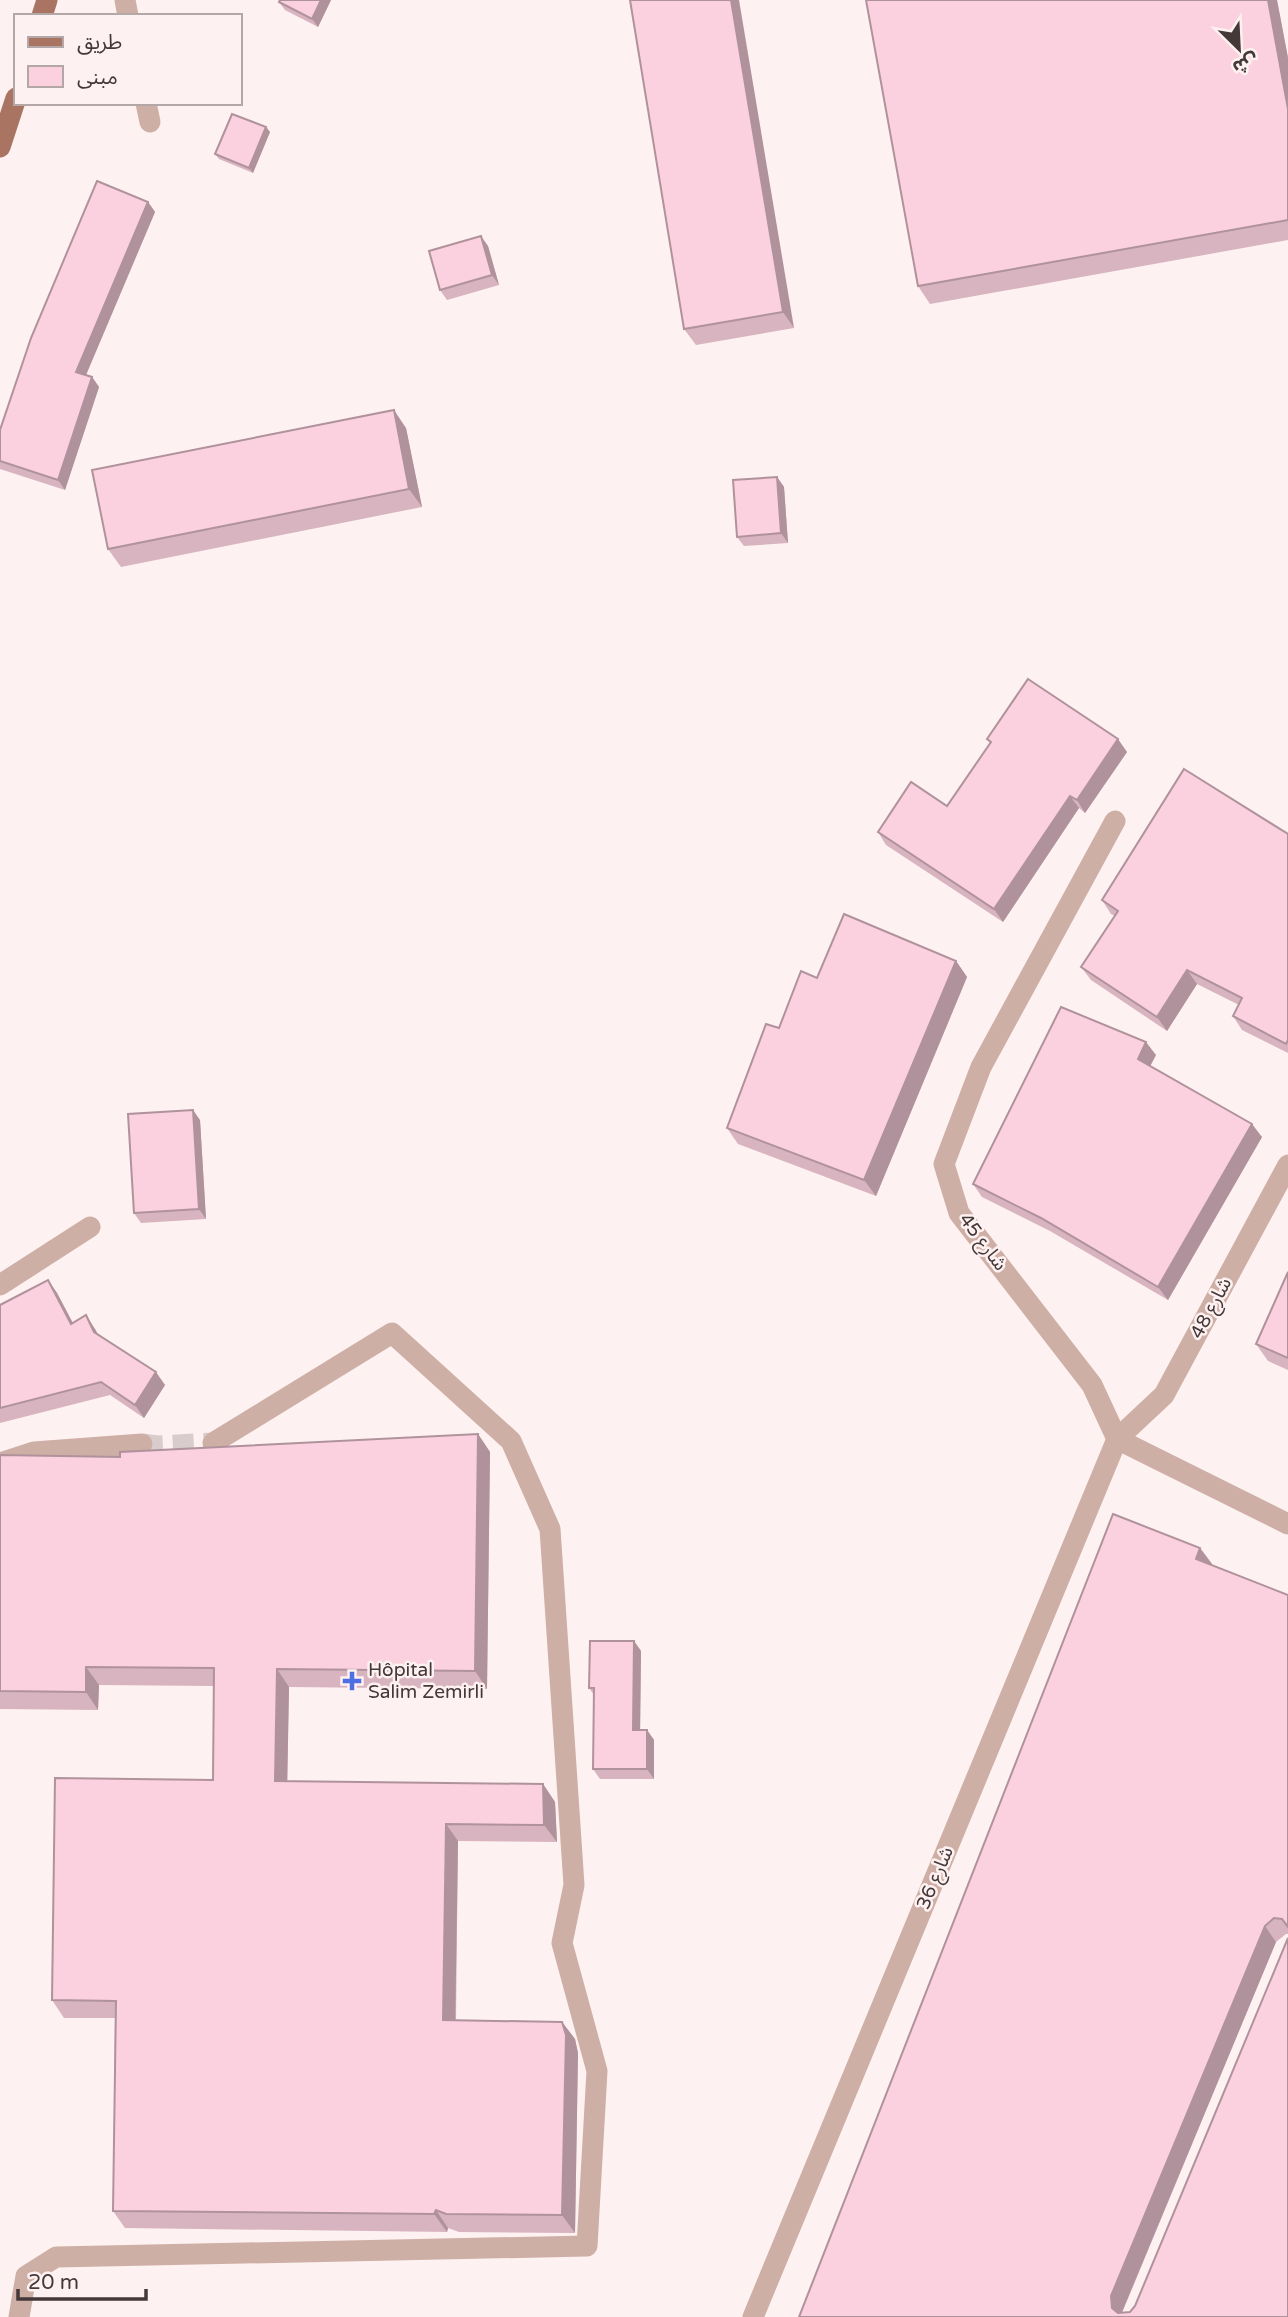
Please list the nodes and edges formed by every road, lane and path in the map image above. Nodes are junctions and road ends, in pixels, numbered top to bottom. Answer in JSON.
{"nodes":[{"id":1,"x":14,"y":104,"type":"edge"},
{"id":2,"x":0,"y":147,"type":"edge"},
{"id":3,"x":1115,"y":821,"type":"dead end"},
{"id":4,"x":1288,"y":1165,"type":"edge"},
{"id":5,"x":90,"y":1227,"type":"dead end"},
{"id":6,"x":0,"y":1284,"type":"edge"},
{"id":7,"x":1117,"y":1439,"type":"junction"},
{"id":8,"x":213,"y":1443,"type":"tunnel mouth"},
{"id":9,"x":142,"y":1444,"type":"tunnel mouth"},
{"id":10,"x":0,"y":1463,"type":"edge"},
{"id":11,"x":1288,"y":1524,"type":"edge"},
{"id":12,"x":19,"y":2317,"type":"edge"},
{"id":13,"x":753,"y":2317,"type":"edge"}],
"edges":[{"from":1,"to":2,"type":"main road"},
{"from":3,"to":7,"type":"street","name":"شارع 45"},
{"from":4,"to":7,"type":"street","name":"شارع 48"},
{"from":5,"to":6,"type":"street"},
{"from":7,"to":11,"type":"street"},
{"from":7,"to":13,"type":"street","name":"شارع 36"},
{"from":8,"to":12,"type":"street"},
{"from":9,"to":10,"type":"street"}]}
